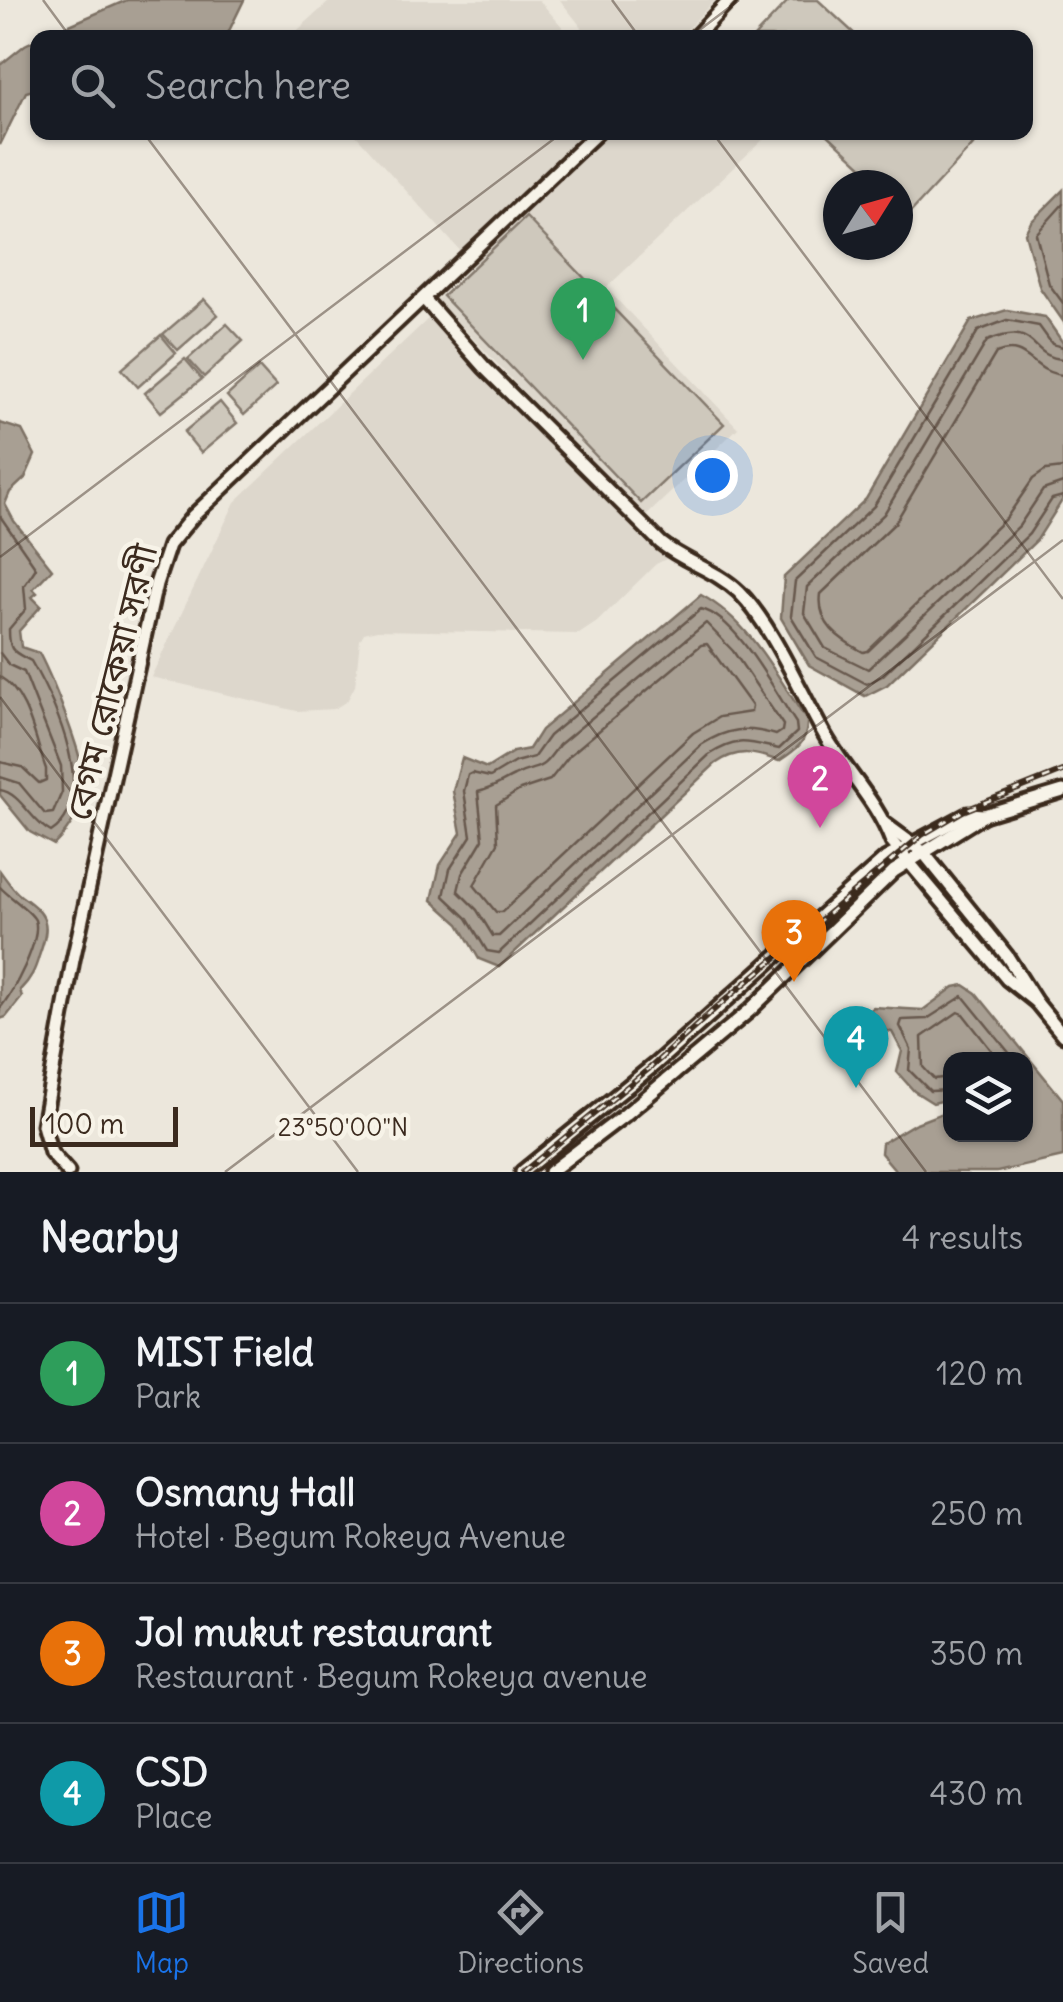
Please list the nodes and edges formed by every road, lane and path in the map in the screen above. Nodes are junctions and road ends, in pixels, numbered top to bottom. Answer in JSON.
{"nodes":[{"id":1,"x":730,"y":0,"type":"edge"},
{"id":2,"x":702,"y":30,"type":"edge"},
{"id":3,"x":590,"y":140,"type":"edge"},
{"id":4,"x":424,"y":298,"type":"junction"},
{"id":5,"x":1063,"y":791,"type":"edge"},
{"id":6,"x":885,"y":824,"type":"junction"},
{"id":7,"x":918,"y":848,"type":"junction"},
{"id":8,"x":900,"y":850,"type":"junction"},
{"id":9,"x":910,"y":860,"type":"junction"},
{"id":10,"x":1036,"y":1002,"type":"junction"},
{"id":11,"x":1063,"y":1035,"type":"edge"},
{"id":12,"x":68,"y":1172,"type":"edge"},
{"id":13,"x":522,"y":1172,"type":"edge"},
{"id":14,"x":550,"y":1172,"type":"edge"}],
"edges":[{"from":1,"to":2,"type":"street"},
{"from":3,"to":4,"type":"street","name":"বেগম রোকেয়া সরণী"},
{"from":4,"to":6,"type":"street"},
{"from":4,"to":12,"type":"street","name":"বেগম রোকেয়া সরণী"},
{"from":5,"to":7,"type":"street"},
{"from":6,"to":7,"type":"street"},
{"from":6,"to":8,"type":"street"},
{"from":7,"to":8,"type":"street"},
{"from":7,"to":9,"type":"street"},
{"from":7,"to":10,"type":"street"},
{"from":8,"to":9,"type":"street"},
{"from":8,"to":13,"type":"street"},
{"from":9,"to":10,"type":"street"},
{"from":9,"to":14,"type":"street"},
{"from":10,"to":11,"type":"street"}]}
